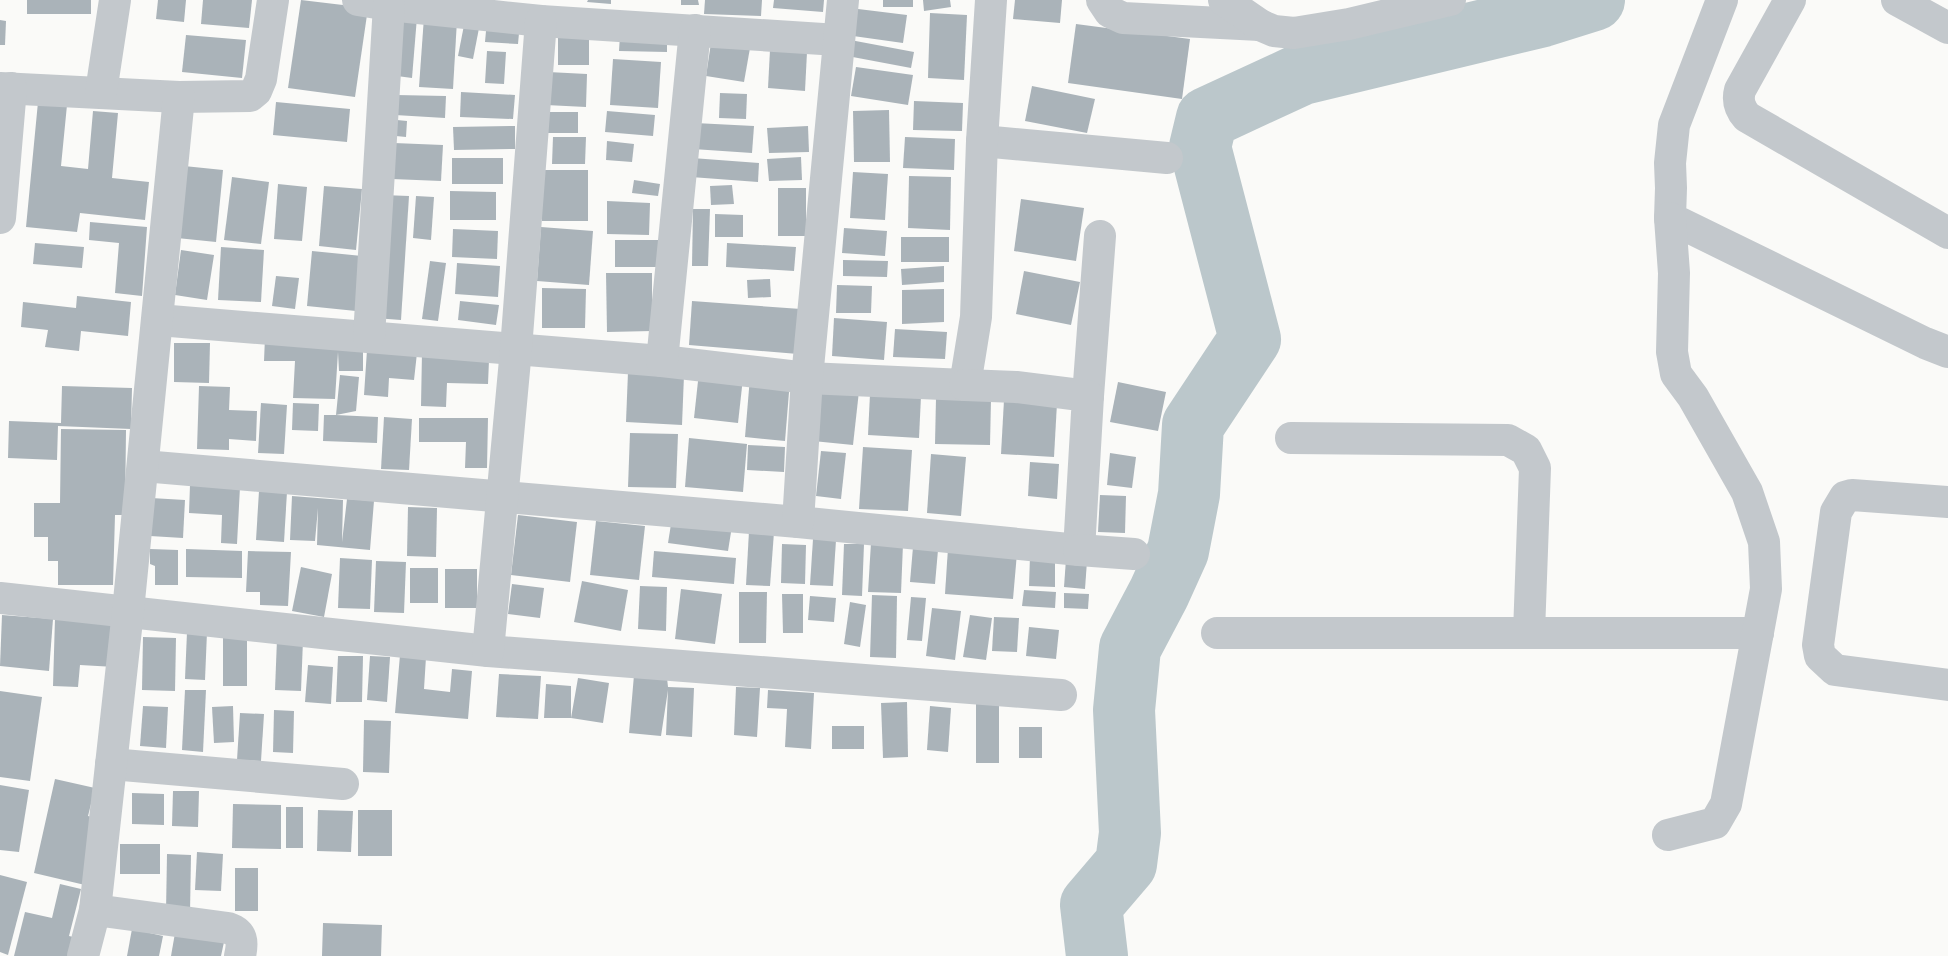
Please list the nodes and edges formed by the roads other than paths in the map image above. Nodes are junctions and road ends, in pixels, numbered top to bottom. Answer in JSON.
{"nodes":[{"id":1,"x":115,"y":0,"type":"edge"},
{"id":2,"x":273,"y":0,"type":"edge"},
{"id":3,"x":358,"y":0,"type":"edge"},
{"id":4,"x":843,"y":0,"type":"edge"},
{"id":5,"x":991,"y":0,"type":"edge"},
{"id":6,"x":1102,"y":0,"type":"edge"},
{"id":7,"x":1224,"y":0,"type":"edge"},
{"id":8,"x":1450,"y":0,"type":"edge"},
{"id":9,"x":1722,"y":0,"type":"edge"},
{"id":10,"x":1790,"y":0,"type":"edge"},
{"id":11,"x":1897,"y":0,"type":"edge"},
{"id":12,"x":409,"y":4,"type":"edge"},
{"id":13,"x":541,"y":21,"type":"junction"},
{"id":14,"x":1260,"y":25,"type":"junction"},
{"id":15,"x":1948,"y":28,"type":"edge"},
{"id":16,"x":695,"y":30,"type":"junction"},
{"id":17,"x":838,"y":40,"type":"junction"},
{"id":18,"x":6,"y":88,"type":"edge"},
{"id":19,"x":101,"y":92,"type":"junction"},
{"id":20,"x":179,"y":97,"type":"junction"},
{"id":21,"x":982,"y":141,"type":"junction"},
{"id":22,"x":1167,"y":158,"type":"dead end"},
{"id":23,"x":0,"y":218,"type":"edge"},
{"id":24,"x":1670,"y":218,"type":"junction"},
{"id":25,"x":1948,"y":233,"type":"edge"},
{"id":26,"x":1100,"y":236,"type":"dead end"},
{"id":27,"x":158,"y":320,"type":"junction"},
{"id":28,"x":369,"y":337,"type":"junction"},
{"id":29,"x":516,"y":349,"type":"junction"},
{"id":30,"x":1948,"y":352,"type":"edge"},
{"id":31,"x":662,"y":361,"type":"junction"},
{"id":32,"x":807,"y":378,"type":"junction"},
{"id":33,"x":965,"y":385,"type":"junction"},
{"id":34,"x":1088,"y":396,"type":"junction"},
{"id":35,"x":1291,"y":438,"type":"dead end"},
{"id":36,"x":143,"y":466,"type":"junction"},
{"id":37,"x":502,"y":496,"type":"junction"},
{"id":38,"x":1948,"y":502,"type":"edge"},
{"id":39,"x":798,"y":522,"type":"junction"},
{"id":40,"x":1079,"y":550,"type":"junction"},
{"id":41,"x":1134,"y":554,"type":"dead end"},
{"id":42,"x":0,"y":598,"type":"edge"},
{"id":43,"x":128,"y":611,"type":"junction"},
{"id":44,"x":1217,"y":633,"type":"dead end"},
{"id":45,"x":1528,"y":633,"type":"junction"},
{"id":46,"x":1758,"y":633,"type":"junction"},
{"id":47,"x":488,"y":651,"type":"junction"},
{"id":48,"x":1948,"y":685,"type":"edge"},
{"id":49,"x":1061,"y":695,"type":"dead end"},
{"id":50,"x":111,"y":764,"type":"junction"},
{"id":51,"x":343,"y":784,"type":"dead end"},
{"id":52,"x":1668,"y":835,"type":"dead end"},
{"id":53,"x":94,"y":910,"type":"junction"},
{"id":54,"x":83,"y":956,"type":"edge"},
{"id":55,"x":240,"y":956,"type":"edge"}],
"edges":[{"from":1,"to":19,"type":"street"},
{"from":2,"to":20,"type":"street"},
{"from":3,"to":12,"type":"street"},
{"from":4,"to":17,"type":"street"},
{"from":5,"to":21,"type":"street"},
{"from":6,"to":14,"type":"street"},
{"from":7,"to":14,"type":"street"},
{"from":8,"to":14,"type":"street"},
{"from":9,"to":24,"type":"street"},
{"from":10,"to":25,"type":"street"},
{"from":11,"to":15,"type":"street"},
{"from":12,"to":13,"type":"street"},
{"from":12,"to":28,"type":"street"},
{"from":13,"to":16,"type":"street"},
{"from":13,"to":29,"type":"street"},
{"from":16,"to":17,"type":"street"},
{"from":16,"to":31,"type":"street"},
{"from":17,"to":32,"type":"street"},
{"from":18,"to":19,"type":"street"},
{"from":18,"to":23,"type":"street"},
{"from":19,"to":20,"type":"street"},
{"from":20,"to":27,"type":"street"},
{"from":21,"to":22,"type":"street"},
{"from":21,"to":33,"type":"street"},
{"from":24,"to":30,"type":"street"},
{"from":24,"to":46,"type":"street"},
{"from":26,"to":34,"type":"street"},
{"from":27,"to":28,"type":"street"},
{"from":27,"to":36,"type":"street"},
{"from":28,"to":29,"type":"street"},
{"from":29,"to":31,"type":"street"},
{"from":29,"to":37,"type":"street"},
{"from":31,"to":32,"type":"street"},
{"from":32,"to":33,"type":"street"},
{"from":32,"to":39,"type":"street"},
{"from":33,"to":34,"type":"street"},
{"from":34,"to":40,"type":"street"},
{"from":35,"to":45,"type":"street"},
{"from":36,"to":37,"type":"street"},
{"from":36,"to":43,"type":"street"},
{"from":37,"to":39,"type":"street"},
{"from":37,"to":47,"type":"street"},
{"from":38,"to":48,"type":"street"},
{"from":39,"to":40,"type":"street"},
{"from":40,"to":41,"type":"street"},
{"from":42,"to":43,"type":"street"},
{"from":43,"to":47,"type":"street"},
{"from":43,"to":50,"type":"street"},
{"from":44,"to":45,"type":"street"},
{"from":45,"to":46,"type":"street"},
{"from":46,"to":52,"type":"street"},
{"from":47,"to":49,"type":"street"},
{"from":50,"to":51,"type":"street"},
{"from":50,"to":53,"type":"street"},
{"from":53,"to":54,"type":"street"},
{"from":53,"to":55,"type":"street"}]}
